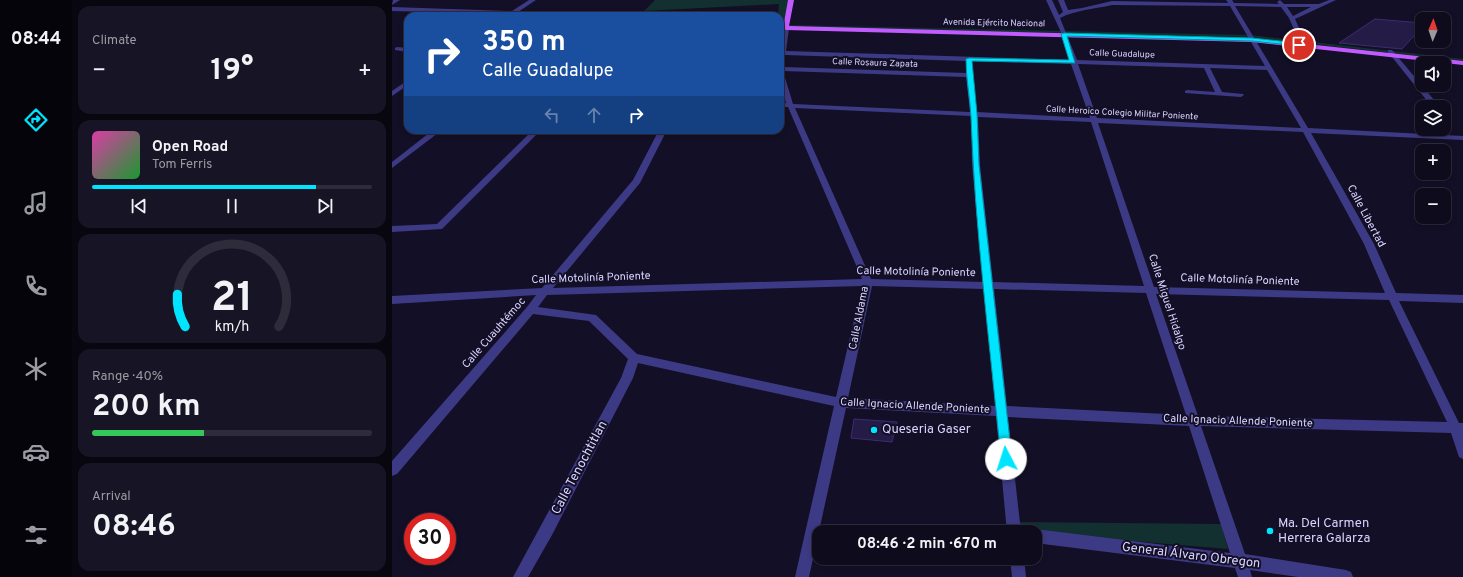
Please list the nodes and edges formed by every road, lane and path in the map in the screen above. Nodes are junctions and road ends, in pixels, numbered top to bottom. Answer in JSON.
{"nodes":[{"id":1,"x":397,"y":0,"type":"edge"},
{"id":2,"x":533,"y":0,"type":"edge"},
{"id":3,"x":791,"y":0,"type":"edge"},
{"id":4,"x":1049,"y":0,"type":"edge"},
{"id":5,"x":1061,"y":0,"type":"edge"},
{"id":6,"x":1279,"y":0,"type":"edge"},
{"id":7,"x":1333,"y":0,"type":"edge"},
{"id":8,"x":1230,"y":2,"type":"edge"},
{"id":9,"x":392,"y":3,"type":"edge"},
{"id":10,"x":1283,"y":6,"type":"junction"},
{"id":11,"x":1318,"y":6,"type":"junction"},
{"id":12,"x":392,"y":9,"type":"edge"},
{"id":13,"x":452,"y":12,"type":"edge"},
{"id":14,"x":515,"y":12,"type":"edge"},
{"id":15,"x":1066,"y":12,"type":"junction"},
{"id":16,"x":1057,"y":18,"type":"junction"},
{"id":17,"x":1292,"y":18,"type":"junction"},
{"id":18,"x":784,"y":27,"type":"edge"},
{"id":19,"x":1063,"y":32,"type":"junction"},
{"id":20,"x":1251,"y":37,"type":"junction"},
{"id":21,"x":1302,"y":41,"type":"junction"},
{"id":22,"x":397,"y":49,"type":"dead end"},
{"id":23,"x":404,"y":50,"type":"edge"},
{"id":24,"x":784,"y":53,"type":"edge"},
{"id":25,"x":1392,"y":53,"type":"junction"},
{"id":26,"x":969,"y":59,"type":"junction"},
{"id":27,"x":1463,"y":59,"type":"edge"},
{"id":28,"x":1073,"y":62,"type":"junction"},
{"id":29,"x":1463,"y":63,"type":"edge"},
{"id":30,"x":1206,"y":66,"type":"junction"},
{"id":31,"x":1269,"y":68,"type":"junction"},
{"id":32,"x":784,"y":70,"type":"edge"},
{"id":33,"x":969,"y":75,"type":"junction"},
{"id":34,"x":404,"y":86,"type":"edge"},
{"id":35,"x":1187,"y":92,"type":"dead end"},
{"id":36,"x":392,"y":94,"type":"edge"},
{"id":37,"x":1220,"y":94,"type":"junction"},
{"id":38,"x":1241,"y":95,"type":"dead end"},
{"id":39,"x":1430,"y":100,"type":"edge"},
{"id":40,"x":785,"y":105,"type":"edge"},
{"id":41,"x":974,"y":114,"type":"junction"},
{"id":42,"x":1094,"y":120,"type":"junction"},
{"id":43,"x":1306,"y":130,"type":"junction"},
{"id":44,"x":433,"y":134,"type":"edge"},
{"id":45,"x":532,"y":134,"type":"edge"},
{"id":46,"x":661,"y":134,"type":"edge"},
{"id":47,"x":1463,"y":138,"type":"edge"},
{"id":48,"x":392,"y":166,"type":"edge"},
{"id":49,"x":392,"y":229,"type":"edge"},
{"id":50,"x":868,"y":282,"type":"junction"},
{"id":51,"x":988,"y":286,"type":"junction"},
{"id":52,"x":1150,"y":289,"type":"junction"},
{"id":53,"x":544,"y":292,"type":"junction"},
{"id":54,"x":1392,"y":297,"type":"junction"},
{"id":55,"x":1463,"y":299,"type":"edge"},
{"id":56,"x":392,"y":300,"type":"edge"},
{"id":57,"x":531,"y":310,"type":"junction"},
{"id":58,"x":634,"y":358,"type":"junction"},
{"id":59,"x":841,"y":403,"type":"junction"},
{"id":60,"x":1002,"y":411,"type":"junction"},
{"id":61,"x":1193,"y":421,"type":"junction"},
{"id":62,"x":1459,"y":427,"type":"edge"},
{"id":63,"x":1463,"y":453,"type":"edge"},
{"id":64,"x":392,"y":470,"type":"edge"},
{"id":65,"x":1013,"y":525,"type":"edge"},
{"id":66,"x":1042,"y":537,"type":"edge"},
{"id":67,"x":1240,"y":561,"type":"junction"},
{"id":68,"x":1017,"y":565,"type":"edge"},
{"id":69,"x":520,"y":577,"type":"edge"},
{"id":70,"x":802,"y":577,"type":"edge"},
{"id":71,"x":1019,"y":577,"type":"edge"},
{"id":72,"x":1245,"y":577,"type":"edge"},
{"id":73,"x":1346,"y":577,"type":"edge"}],
"edges":[{"from":1,"to":9,"type":"street"},
{"from":2,"to":14,"type":"street"},
{"from":3,"to":18,"type":"main road","name":"Calle Aldama"},
{"from":4,"to":16,"type":"street"},
{"from":5,"to":15,"type":"street"},
{"from":6,"to":10,"type":"street"},
{"from":7,"to":11,"type":"street"},
{"from":8,"to":10,"type":"street"},
{"from":8,"to":15,"type":"street"},
{"from":8,"to":20,"type":"street","name":"Calle Libertad"},
{"from":10,"to":11,"type":"street"},
{"from":10,"to":17,"type":"street"},
{"from":11,"to":17,"type":"street"},
{"from":12,"to":13,"type":"street"},
{"from":15,"to":16,"type":"street"},
{"from":16,"to":19,"type":"street"},
{"from":17,"to":21,"type":"street"},
{"from":18,"to":19,"type":"main road","name":"Avenida Ejército Nacional"},
{"from":19,"to":20,"type":"main road","name":"Avenida Ejército Nacional"},
{"from":19,"to":28,"type":"street","name":"Calle Miguel Hidalgo"},
{"from":20,"to":21,"type":"main road","name":"Avenida Ejército Nacional"},
{"from":20,"to":25,"type":"main road","name":"Avenida Ejército Nacional"},
{"from":20,"to":31,"type":"street","name":"Calle Libertad"},
{"from":21,"to":25,"type":"main road","name":"Avenida Ejército Nacional"},
{"from":22,"to":23,"type":"street"},
{"from":24,"to":26,"type":"street","name":"Calle Guadalupe"},
{"from":25,"to":27,"type":"main road","name":"Avenida Ejército Nacional"},
{"from":25,"to":29,"type":"main road","name":"Avenida Ejército Nacional"},
{"from":25,"to":39,"type":"street"},
{"from":26,"to":28,"type":"street","name":"Calle Guadalupe"},
{"from":26,"to":33,"type":"street"},
{"from":28,"to":30,"type":"street","name":"Calle Guadalupe"},
{"from":28,"to":42,"type":"street","name":"Calle Miguel Hidalgo"},
{"from":30,"to":31,"type":"street","name":"Calle Guadalupe"},
{"from":30,"to":37,"type":"street"},
{"from":31,"to":43,"type":"street","name":"Calle Libertad"},
{"from":32,"to":33,"type":"street","name":"Calle Rosaura Zapata"},
{"from":33,"to":41,"type":"street"},
{"from":34,"to":36,"type":"street"},
{"from":35,"to":37,"type":"street"},
{"from":37,"to":38,"type":"street"},
{"from":40,"to":41,"type":"street","name":"Calle Heroico Colegio Militar Poniente"},
{"from":40,"to":50,"type":"street","name":"Calle Aldama"},
{"from":41,"to":42,"type":"street","name":"Calle Heroico Colegio Militar Poniente"},
{"from":41,"to":51,"type":"street"},
{"from":42,"to":43,"type":"street","name":"Calle Heroico Colegio Militar Poniente"},
{"from":42,"to":52,"type":"street","name":"Calle Miguel Hidalgo"},
{"from":43,"to":47,"type":"street","name":"Calle Heroico Colegio Militar Poniente"},
{"from":43,"to":54,"type":"street","name":"Calle Libertad"},
{"from":44,"to":48,"type":"street"},
{"from":45,"to":49,"type":"street"},
{"from":46,"to":53,"type":"street","name":"Calle Cuauhtémoc"},
{"from":50,"to":51,"type":"street","name":"Calle Motolinía Poniente"},
{"from":50,"to":53,"type":"street","name":"Calle Motolinía Poniente"},
{"from":50,"to":59,"type":"street","name":"Calle Aldama"},
{"from":51,"to":52,"type":"street","name":"Calle Motolinía Poniente"},
{"from":51,"to":60,"type":"street"},
{"from":52,"to":54,"type":"street","name":"Calle Motolinía Poniente"},
{"from":52,"to":61,"type":"street","name":"Calle Miguel Hidalgo"},
{"from":53,"to":56,"type":"street","name":"Calle Motolinía Poniente"},
{"from":53,"to":57,"type":"street","name":"Calle Cuauhtémoc"},
{"from":54,"to":55,"type":"street","name":"Calle Motolinía Poniente"},
{"from":54,"to":62,"type":"street","name":"Calle Libertad"},
{"from":57,"to":58,"type":"street"},
{"from":57,"to":64,"type":"street","name":"Calle Cuauhtémoc"},
{"from":58,"to":59,"type":"street","name":"Calle Ignacio Allende Poniente"},
{"from":58,"to":69,"type":"street","name":"Calle Tenochtitlan"},
{"from":59,"to":60,"type":"street","name":"Calle Ignacio Allende Poniente"},
{"from":59,"to":70,"type":"street","name":"Calle Aldama"},
{"from":60,"to":61,"type":"street","name":"Calle Ignacio Allende Poniente"},
{"from":60,"to":65,"type":"street"},
{"from":61,"to":62,"type":"street","name":"Calle Ignacio Allende Poniente"},
{"from":61,"to":67,"type":"street","name":"Calle Miguel Hidalgo"},
{"from":62,"to":63,"type":"street","name":"Calle Libertad"},
{"from":66,"to":67,"type":"street","name":"General Álvaro Obregon"},
{"from":67,"to":72,"type":"street","name":"Calle Miguel Hidalgo"},
{"from":67,"to":73,"type":"street","name":"General Álvaro Obregon"},
{"from":68,"to":71,"type":"street"}]}
